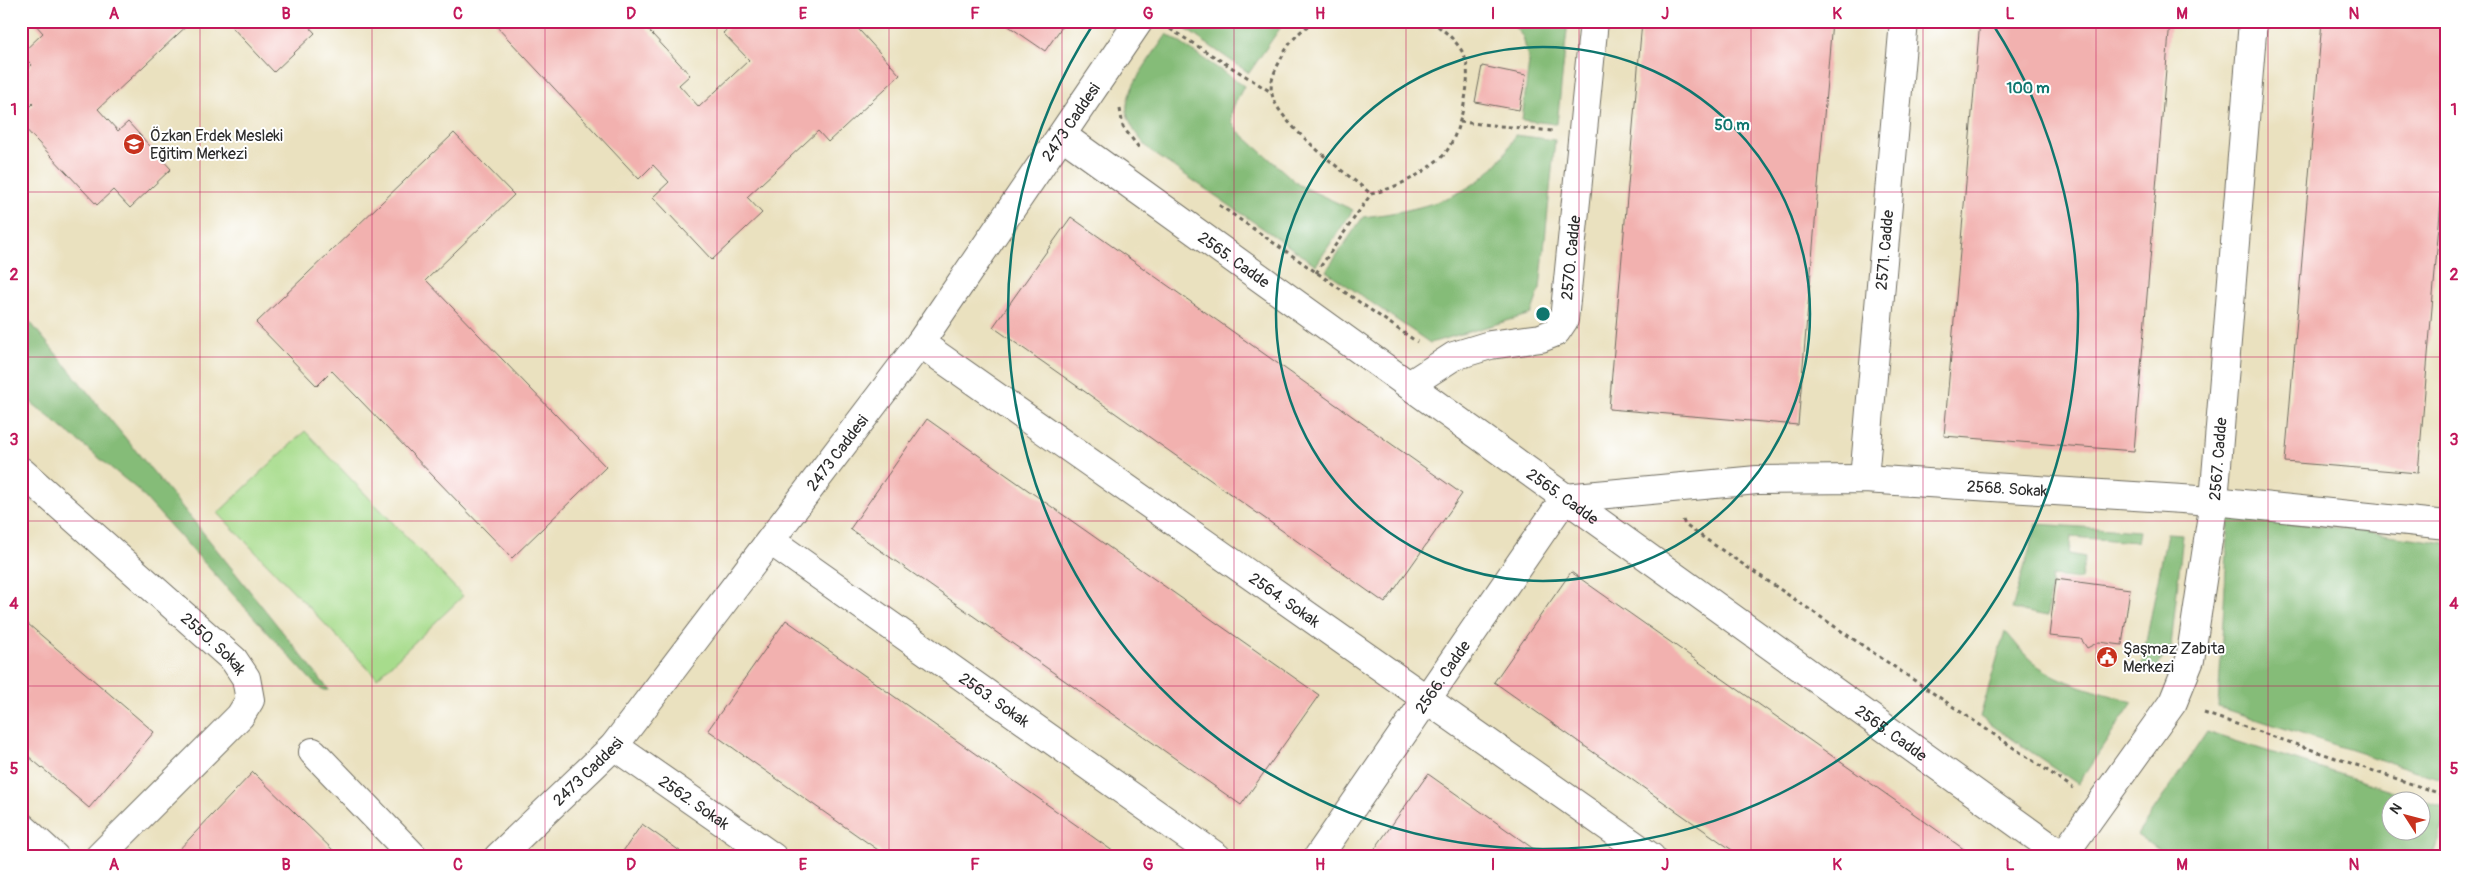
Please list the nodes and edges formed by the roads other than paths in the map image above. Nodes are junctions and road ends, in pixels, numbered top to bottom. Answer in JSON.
{"nodes":[{"id":1,"x":1139,"y":21,"type":"edge"},
{"id":2,"x":1594,"y":21,"type":"edge"},
{"id":3,"x":1904,"y":21,"type":"edge"},
{"id":4,"x":2253,"y":21,"type":"edge"},
{"id":5,"x":1063,"y":136,"type":"junction"},
{"id":6,"x":920,"y":343,"type":"junction"},
{"id":7,"x":1409,"y":385,"type":"junction"},
{"id":8,"x":21,"y":471,"type":"edge"},
{"id":9,"x":1864,"y":479,"type":"junction"},
{"id":10,"x":1565,"y":498,"type":"junction"},
{"id":11,"x":2214,"y":501,"type":"junction"},
{"id":12,"x":2447,"y":525,"type":"edge"},
{"id":13,"x":771,"y":541,"type":"junction"},
{"id":14,"x":1426,"y":699,"type":"junction"},
{"id":15,"x":614,"y":746,"type":"junction"},
{"id":16,"x":313,"y":752,"type":"dead end"},
{"id":17,"x":21,"y":826,"type":"edge"},
{"id":18,"x":2063,"y":856,"type":"edge"},
{"id":19,"x":55,"y":857,"type":"edge"},
{"id":20,"x":99,"y":857,"type":"edge"},
{"id":21,"x":414,"y":857,"type":"edge"},
{"id":22,"x":498,"y":857,"type":"edge"},
{"id":23,"x":774,"y":857,"type":"edge"},
{"id":24,"x":1217,"y":857,"type":"edge"},
{"id":25,"x":1318,"y":857,"type":"edge"},
{"id":26,"x":1651,"y":857,"type":"edge"}],
"edges":[{"from":1,"to":5,"type":"street","name":"2473 Caddesi"},
{"from":2,"to":7,"type":"street","name":"2570. Cadde"},
{"from":3,"to":9,"type":"street","name":"2571. Cadde"},
{"from":4,"to":11,"type":"street","name":"2567. Cadde"},
{"from":5,"to":6,"type":"street","name":"2473 Caddesi"},
{"from":5,"to":7,"type":"street","name":"2565. Cadde"},
{"from":6,"to":13,"type":"street","name":"2473 Caddesi"},
{"from":6,"to":14,"type":"street","name":"2564. Sokak"},
{"from":7,"to":10,"type":"street","name":"2565. Cadde"},
{"from":8,"to":20,"type":"street","name":"2550. Sokak"},
{"from":9,"to":10,"type":"street","name":"2568. Sokak"},
{"from":9,"to":11,"type":"street","name":"2568. Sokak"},
{"from":10,"to":14,"type":"street","name":"2566. Cadde"},
{"from":10,"to":18,"type":"street","name":"2565. Cadde"},
{"from":11,"to":12,"type":"street","name":"2568. Sokak"},
{"from":11,"to":18,"type":"street","name":"2567. Cadde"},
{"from":13,"to":15,"type":"street","name":"2473 Caddesi"},
{"from":13,"to":24,"type":"street","name":"2563. Sokak"},
{"from":14,"to":25,"type":"street","name":"2566. Cadde"},
{"from":14,"to":26,"type":"street","name":"2564. Sokak"},
{"from":15,"to":22,"type":"street","name":"2473 Caddesi"},
{"from":15,"to":23,"type":"street","name":"2562. Sokak"},
{"from":16,"to":21,"type":"street"},
{"from":17,"to":19,"type":"street"}]}
